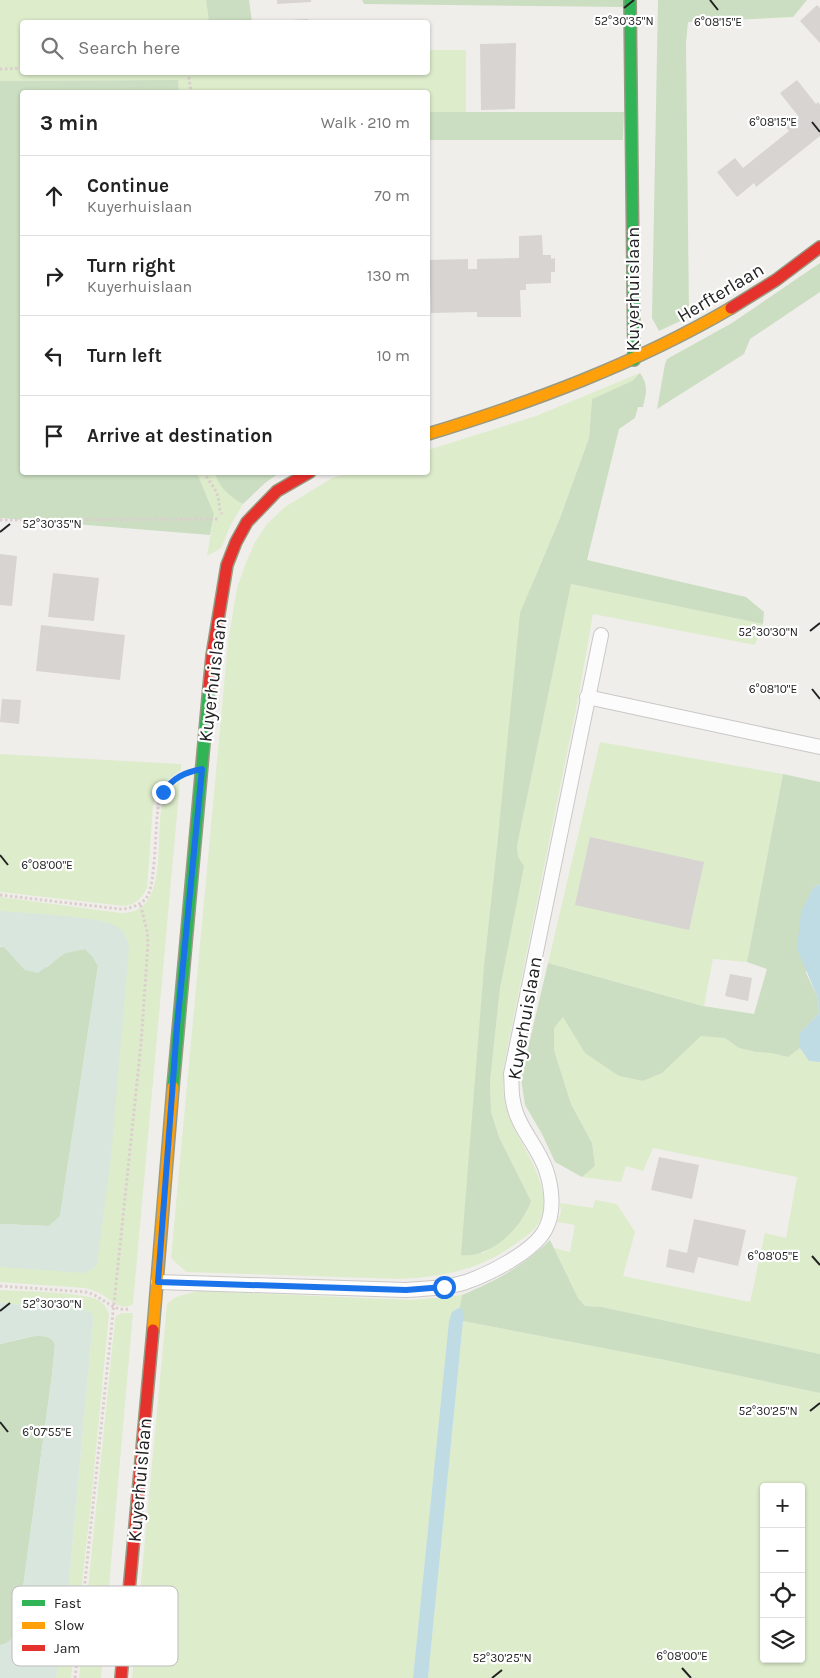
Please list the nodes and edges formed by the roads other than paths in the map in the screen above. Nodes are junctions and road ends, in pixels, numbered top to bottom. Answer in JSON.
{"nodes":[{"id":1,"x":630,"y":0,"type":"edge"},
{"id":2,"x":820,"y":246,"type":"edge"},
{"id":3,"x":634,"y":360,"type":"junction"},
{"id":4,"x":430,"y":433,"type":"edge"},
{"id":5,"x":304,"y":475,"type":"edge"},
{"id":6,"x":601,"y":635,"type":"dead end"},
{"id":7,"x":588,"y":697,"type":"junction"},
{"id":8,"x":820,"y":747,"type":"edge"},
{"id":9,"x":158,"y":1282,"type":"junction"},
{"id":10,"x":130,"y":1586,"type":"edge"}],
"edges":[{"from":1,"to":3,"type":"street","name":"Kuyerhuislaan"},
{"from":2,"to":3,"type":"street","name":"Herfterlaan"},
{"from":3,"to":4,"type":"street","name":"Kuyerhuislaan"},
{"from":5,"to":9,"type":"street","name":"Kuyerhuislaan"},
{"from":6,"to":7,"type":"lane","name":"Kuyerhuislaan"},
{"from":7,"to":8,"type":"lane"},
{"from":7,"to":9,"type":"lane","name":"Kuyerhuislaan"},
{"from":9,"to":10,"type":"street","name":"Kuyerhuislaan"}]}
